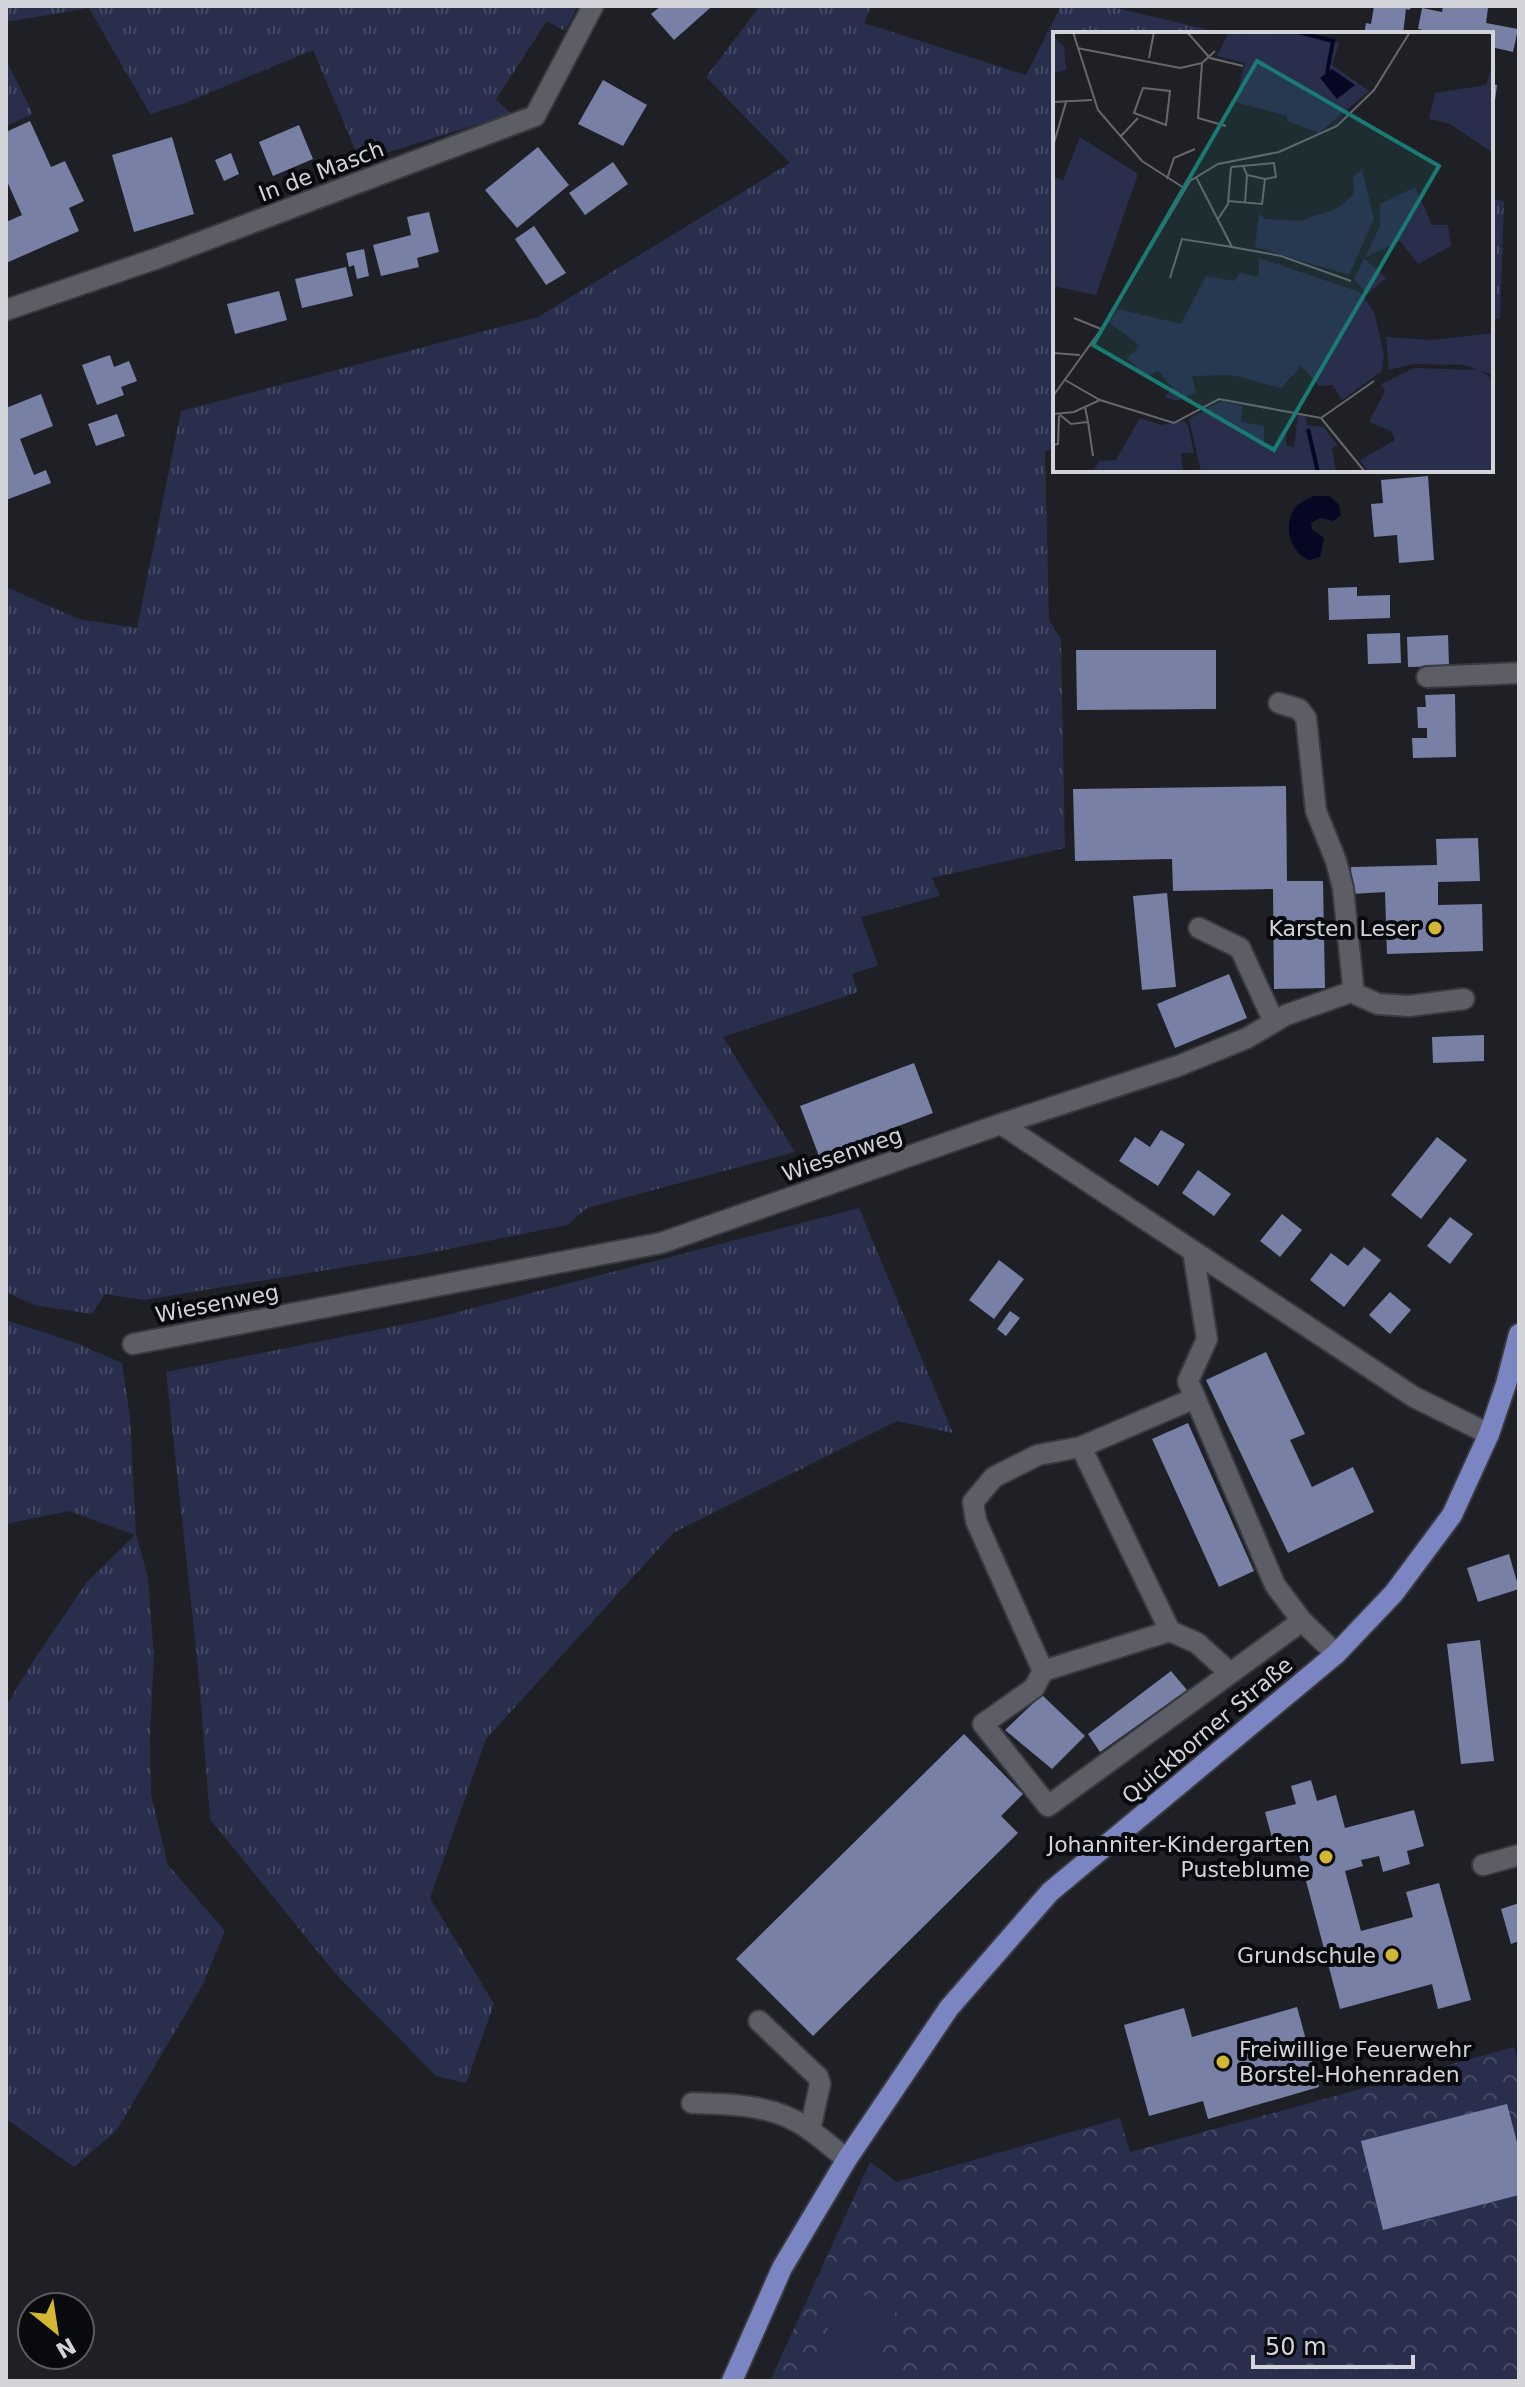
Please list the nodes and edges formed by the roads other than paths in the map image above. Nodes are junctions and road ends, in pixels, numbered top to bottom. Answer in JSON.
{"nodes":[{"id":1,"x":593,"y":6,"type":"edge"},
{"id":2,"x":6,"y":310,"type":"edge"},
{"id":3,"x":1519,"y":673,"type":"edge"},
{"id":4,"x":1427,"y":677,"type":"dead end"},
{"id":5,"x":1279,"y":703,"type":"dead end"},
{"id":6,"x":1199,"y":928,"type":"dead end"},
{"id":7,"x":1351,"y":992,"type":"junction"},
{"id":8,"x":1464,"y":999,"type":"dead end"},
{"id":9,"x":1274,"y":1022,"type":"junction"},
{"id":10,"x":1001,"y":1124,"type":"junction"},
{"id":11,"x":1193,"y":1251,"type":"junction"},
{"id":12,"x":1519,"y":1334,"type":"edge"},
{"id":13,"x":133,"y":1344,"type":"dead end"},
{"id":14,"x":1195,"y":1398,"type":"junction"},
{"id":15,"x":1489,"y":1434,"type":"junction"},
{"id":16,"x":1081,"y":1447,"type":"junction"},
{"id":17,"x":1302,"y":1621,"type":"junction"},
{"id":18,"x":1170,"y":1631,"type":"junction"},
{"id":19,"x":1336,"y":1654,"type":"junction"},
{"id":20,"x":1043,"y":1671,"type":"junction"},
{"id":21,"x":1230,"y":1673,"type":"junction"},
{"id":22,"x":1519,"y":1855,"type":"edge"},
{"id":23,"x":1483,"y":1865,"type":"dead end"},
{"id":24,"x":759,"y":2021,"type":"dead end"},
{"id":25,"x":692,"y":2103,"type":"dead end"},
{"id":26,"x":810,"y":2130,"type":"junction"},
{"id":27,"x":847,"y":2159,"type":"junction"},
{"id":28,"x":732,"y":2381,"type":"edge"}],
"edges":[{"from":1,"to":2,"type":"street","name":"In de Masch"},
{"from":3,"to":4,"type":"street"},
{"from":5,"to":7,"type":"street"},
{"from":6,"to":9,"type":"street"},
{"from":7,"to":8,"type":"street"},
{"from":7,"to":9,"type":"street","name":"Wiesenweg"},
{"from":9,"to":10,"type":"street","name":"Wiesenweg"},
{"from":10,"to":11,"type":"street"},
{"from":10,"to":13,"type":"street","name":"Wiesenweg"},
{"from":11,"to":14,"type":"street"},
{"from":11,"to":15,"type":"street"},
{"from":12,"to":15,"type":"main road","name":"Quickborner Straße"},
{"from":14,"to":16,"type":"street"},
{"from":14,"to":17,"type":"street"},
{"from":15,"to":19,"type":"main road","name":"Quickborner Straße"},
{"from":16,"to":18,"type":"street"},
{"from":16,"to":20,"type":"street"},
{"from":17,"to":19,"type":"street"},
{"from":17,"to":21,"type":"street"},
{"from":18,"to":20,"type":"street"},
{"from":18,"to":21,"type":"street"},
{"from":19,"to":27,"type":"main road","name":"Quickborner Straße"},
{"from":20,"to":21,"type":"street"},
{"from":22,"to":23,"type":"street"},
{"from":24,"to":26,"type":"street"},
{"from":25,"to":26,"type":"street"},
{"from":26,"to":27,"type":"street"},
{"from":27,"to":28,"type":"main road","name":"Quickborner Straße"}]}
